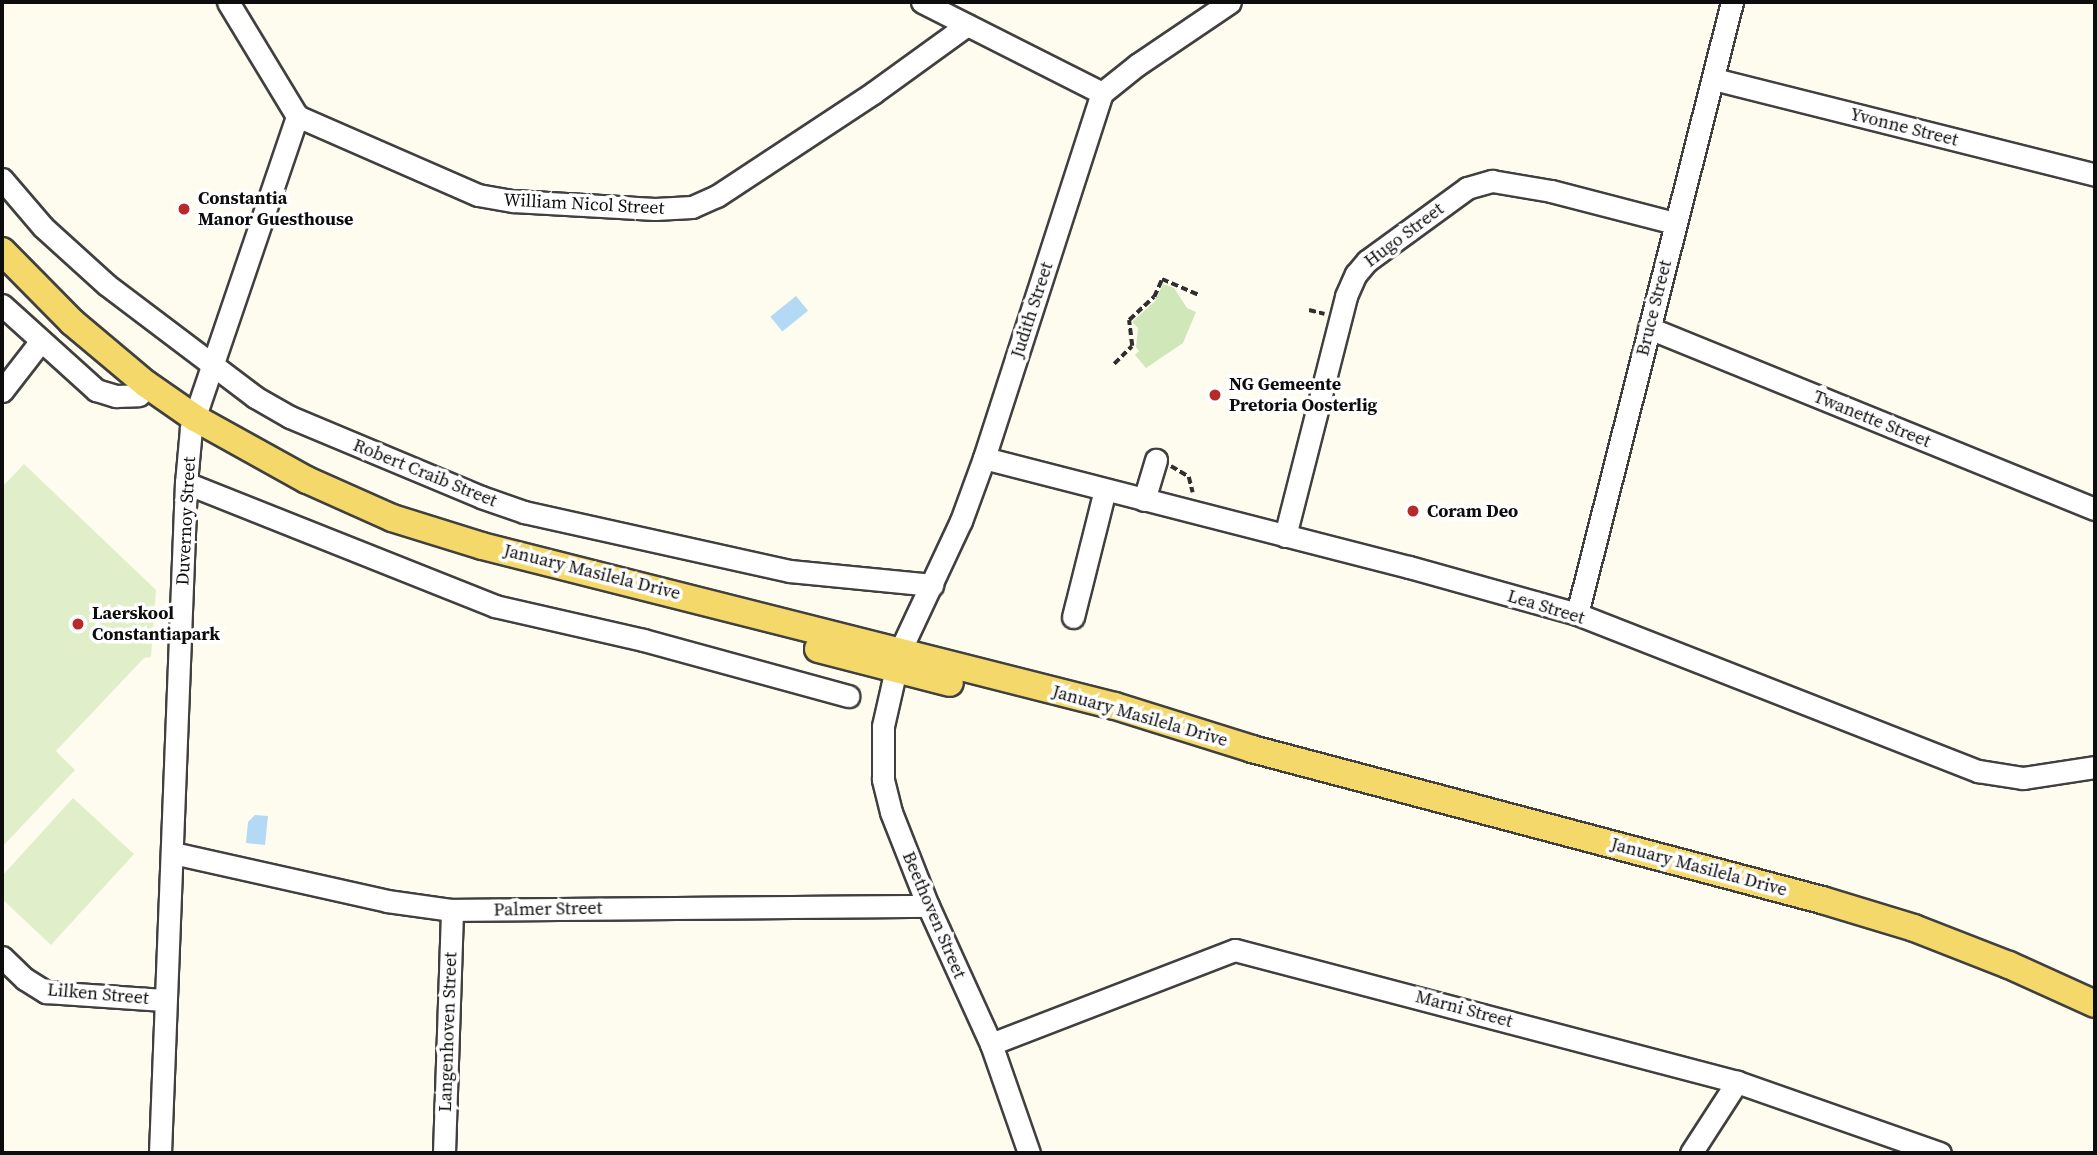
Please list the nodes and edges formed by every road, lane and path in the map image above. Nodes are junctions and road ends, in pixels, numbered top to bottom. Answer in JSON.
{"nodes":[{"id":1,"x":228,"y":2,"type":"edge"},
{"id":2,"x":922,"y":2,"type":"edge"},
{"id":3,"x":1230,"y":2,"type":"edge"},
{"id":4,"x":1732,"y":2,"type":"edge"},
{"id":5,"x":967,"y":25,"type":"junction"},
{"id":6,"x":1714,"y":79,"type":"junction"},
{"id":7,"x":1102,"y":93,"type":"junction"},
{"id":8,"x":297,"y":116,"type":"junction"},
{"id":9,"x":2095,"y":175,"type":"edge"},
{"id":10,"x":2,"y":179,"type":"edge"},
{"id":11,"x":1675,"y":223,"type":"junction"},
{"id":12,"x":2,"y":251,"type":"edge"},
{"id":13,"x":2,"y":271,"type":"edge"},
{"id":14,"x":1199,"y":295,"type":"dead end"},
{"id":15,"x":2,"y":305,"type":"edge"},
{"id":16,"x":1649,"y":328,"type":"junction"},
{"id":17,"x":40,"y":342,"type":"junction"},
{"id":18,"x":1114,"y":364,"type":"dead end"},
{"id":19,"x":212,"y":365,"type":"junction"},
{"id":20,"x":2,"y":391,"type":"edge"},
{"id":21,"x":139,"y":395,"type":"junction"},
{"id":22,"x":193,"y":423,"type":"junction"},
{"id":23,"x":984,"y":458,"type":"junction"},
{"id":24,"x":1156,"y":460,"type":"joint"},
{"id":25,"x":186,"y":483,"type":"junction"},
{"id":26,"x":1105,"y":490,"type":"junction"},
{"id":27,"x":1144,"y":500,"type":"junction"},
{"id":28,"x":2095,"y":509,"type":"edge"},
{"id":29,"x":1189,"y":511,"type":"junction"},
{"id":30,"x":1285,"y":536,"type":"junction"},
{"id":31,"x":932,"y":585,"type":"junction"},
{"id":32,"x":1577,"y":614,"type":"junction"},
{"id":33,"x":1073,"y":617,"type":"dead end"},
{"id":34,"x":897,"y":660,"type":"junction"},
{"id":35,"x":848,"y":696,"type":"dead end"},
{"id":36,"x":2095,"y":767,"type":"edge"},
{"id":37,"x":173,"y":853,"type":"junction"},
{"id":38,"x":929,"y":906,"type":"junction"},
{"id":39,"x":452,"y":910,"type":"junction"},
{"id":40,"x":2,"y":957,"type":"edge"},
{"id":41,"x":164,"y":1000,"type":"junction"},
{"id":42,"x":2095,"y":1004,"type":"edge"},
{"id":43,"x":991,"y":1044,"type":"junction"},
{"id":44,"x":1737,"y":1082,"type":"junction"},
{"id":45,"x":160,"y":1153,"type":"edge"},
{"id":46,"x":444,"y":1153,"type":"edge"},
{"id":47,"x":1029,"y":1153,"type":"edge"},
{"id":48,"x":1691,"y":1153,"type":"edge"},
{"id":49,"x":1940,"y":1153,"type":"edge"}],
"edges":[{"from":1,"to":8,"type":"street"},
{"from":2,"to":5,"type":"street"},
{"from":3,"to":7,"type":"street"},
{"from":4,"to":6,"type":"street","name":"Bruce Street"},
{"from":5,"to":7,"type":"street"},
{"from":5,"to":8,"type":"street","name":"William Nicol Street"},
{"from":6,"to":9,"type":"street","name":"Yvonne Street"},
{"from":6,"to":11,"type":"street","name":"Bruce Street"},
{"from":7,"to":23,"type":"street","name":"Judith Street"},
{"from":8,"to":19,"type":"street","name":"Duvernoy Street"},
{"from":10,"to":19,"type":"street","name":"Robert Craib Street"},
{"from":11,"to":16,"type":"street","name":"Bruce Street"},
{"from":11,"to":30,"type":"street","name":"Hugo Street"},
{"from":12,"to":22,"type":"main road","name":"January Masilela Drive"},
{"from":13,"to":21,"type":"main road","name":"January Masilela Drive"},
{"from":14,"to":18,"type":"path"},
{"from":15,"to":17,"type":"street"},
{"from":16,"to":28,"type":"street","name":"Twanette Street"},
{"from":16,"to":32,"type":"street","name":"Bruce Street"},
{"from":17,"to":20,"type":"street"},
{"from":17,"to":21,"type":"street"},
{"from":19,"to":22,"type":"street","name":"Duvernoy Street"},
{"from":19,"to":31,"type":"street","name":"Robert Craib Street"},
{"from":21,"to":22,"type":"main road","name":"January Masilela Drive"},
{"from":22,"to":25,"type":"street","name":"Duvernoy Street"},
{"from":22,"to":34,"type":"main road","name":"January Masilela Drive"},
{"from":23,"to":26,"type":"street","name":"Lea Street"},
{"from":23,"to":31,"type":"street","name":"Judith Street"},
{"from":24,"to":27,"type":"street"},
{"from":24,"to":29,"type":"path"},
{"from":25,"to":35,"type":"street"},
{"from":25,"to":37,"type":"street","name":"Duvernoy Street"},
{"from":26,"to":27,"type":"street","name":"Lea Street"},
{"from":26,"to":33,"type":"street"},
{"from":27,"to":29,"type":"street","name":"Lea Street"},
{"from":29,"to":30,"type":"street","name":"Lea Street"},
{"from":30,"to":32,"type":"street","name":"Lea Street"},
{"from":31,"to":34,"type":"street","name":"Judith Street"},
{"from":32,"to":36,"type":"street","name":"Lea Street"},
{"from":34,"to":38,"type":"street","name":"Beethoven Street"},
{"from":34,"to":42,"type":"main road","name":"January Masilela Drive"},
{"from":37,"to":39,"type":"street","name":"Palmer Street"},
{"from":37,"to":41,"type":"street","name":"Duvernoy Street"},
{"from":38,"to":39,"type":"street","name":"Palmer Street"},
{"from":38,"to":43,"type":"street","name":"Beethoven Street"},
{"from":39,"to":46,"type":"street","name":"Langenhoven Street"},
{"from":40,"to":41,"type":"street","name":"Lilken Street"},
{"from":41,"to":45,"type":"street","name":"Duvernoy Street"},
{"from":43,"to":44,"type":"street","name":"Marni Street"},
{"from":43,"to":47,"type":"street","name":"Beethoven Street"},
{"from":44,"to":48,"type":"street"},
{"from":44,"to":49,"type":"street","name":"Marni Street"}]}
